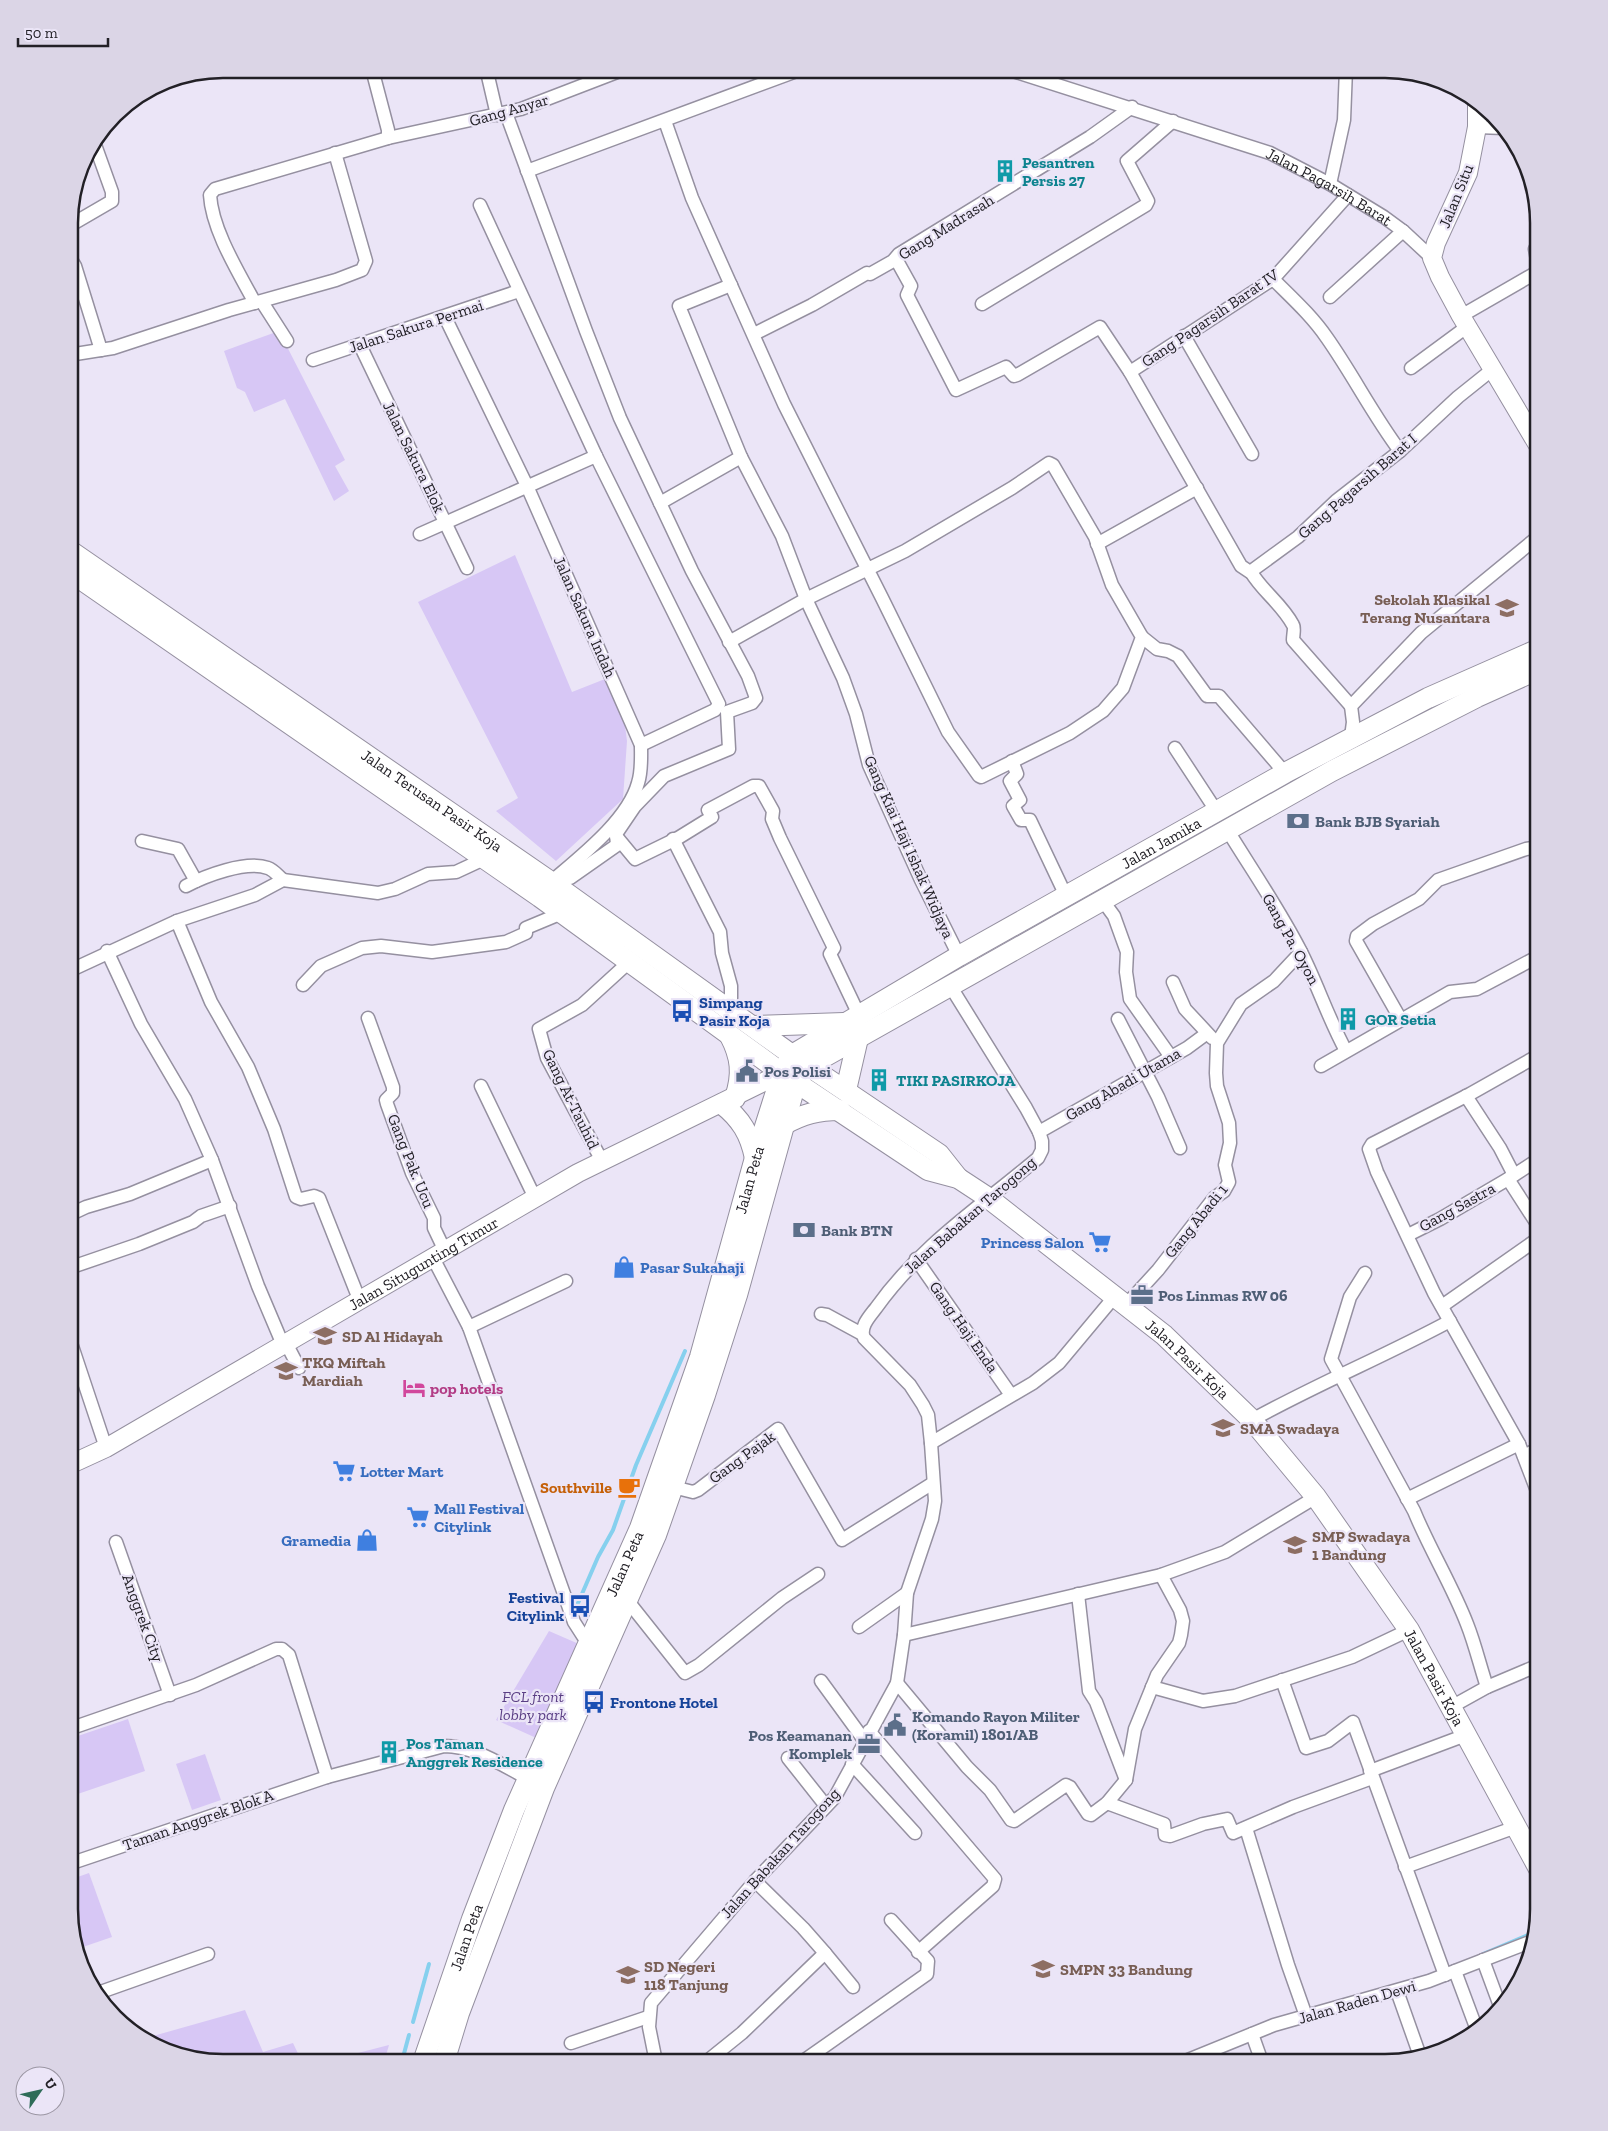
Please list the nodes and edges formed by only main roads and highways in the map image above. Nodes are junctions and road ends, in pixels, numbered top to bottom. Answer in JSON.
{"nodes":[{"id":1,"x":78,"y":556,"type":"edge"},
{"id":2,"x":78,"y":577,"type":"edge"},
{"id":3,"x":1530,"y":653,"type":"edge"},
{"id":4,"x":1530,"y":673,"type":"edge"},
{"id":5,"x":549,"y":886,"type":"junction"},
{"id":6,"x":854,"y":1025,"type":"junction"},
{"id":7,"x":753,"y":1026,"type":"junction"},
{"id":8,"x":730,"y":1036,"type":"junction"},
{"id":9,"x":800,"y":1061,"type":"junction"},
{"id":10,"x":789,"y":1078,"type":"junction"},
{"id":11,"x":846,"y":1090,"type":"junction"},
{"id":12,"x":840,"y":1110,"type":"junction"},
{"id":13,"x":783,"y":1125,"type":"junction"},
{"id":14,"x":755,"y":1158,"type":"junction"},
{"id":15,"x":958,"y":1178,"type":"junction"},
{"id":16,"x":648,"y":1531,"type":"junction"},
{"id":17,"x":1530,"y":1853,"type":"edge"},
{"id":18,"x":451,"y":2010,"type":"junction"},
{"id":19,"x":427,"y":2054,"type":"edge"},
{"id":20,"x":445,"y":2054,"type":"edge"}],
"edges":[{"from":1,"to":5,"type":"main road","name":"Jalan Terusan Pasir Koja"},
{"from":2,"to":5,"type":"main road","name":"Jalan Terusan Pasir Koja"},
{"from":3,"to":6,"type":"main road","name":"Jalan Jamika"},
{"from":4,"to":6,"type":"main road","name":"Jalan Jamika"},
{"from":5,"to":7,"type":"main road","name":"Jalan Terusan Pasir Koja"},
{"from":5,"to":8,"type":"main road","name":"Jalan Terusan Pasir Koja"},
{"from":6,"to":7,"type":"main road"},
{"from":6,"to":9,"type":"main road","name":"Jalan Jamika"},
{"from":6,"to":11,"type":"main road"},
{"from":7,"to":9,"type":"main road","name":"Jalan Terusan Pasir Koja"},
{"from":8,"to":10,"type":"main road","name":"Jalan Terusan Pasir Koja"},
{"from":8,"to":14,"type":"main road"},
{"from":9,"to":10,"type":"main road","name":"Jalan Peta"},
{"from":9,"to":11,"type":"main road","name":"Jalan Pasir Koja"},
{"from":10,"to":12,"type":"main road","name":"Jalan Pasir Koja"},
{"from":10,"to":13,"type":"main road","name":"Jalan Peta"},
{"from":10,"to":14,"type":"main road","name":"Jalan Peta"},
{"from":11,"to":15,"type":"main road","name":"Jalan Pasir Koja"},
{"from":12,"to":13,"type":"main road"},
{"from":12,"to":15,"type":"main road","name":"Jalan Pasir Koja"},
{"from":13,"to":16,"type":"main road","name":"Jalan Peta"},
{"from":14,"to":16,"type":"main road","name":"Jalan Peta"},
{"from":15,"to":17,"type":"main road","name":"Jalan Pasir Koja"},
{"from":16,"to":18,"type":"main road","name":"Jalan Peta"},
{"from":16,"to":18,"type":"main road","name":"Jalan Peta"},
{"from":18,"to":19,"type":"main road","name":"Jalan Peta"},
{"from":18,"to":20,"type":"main road","name":"Jalan Peta"}]}
